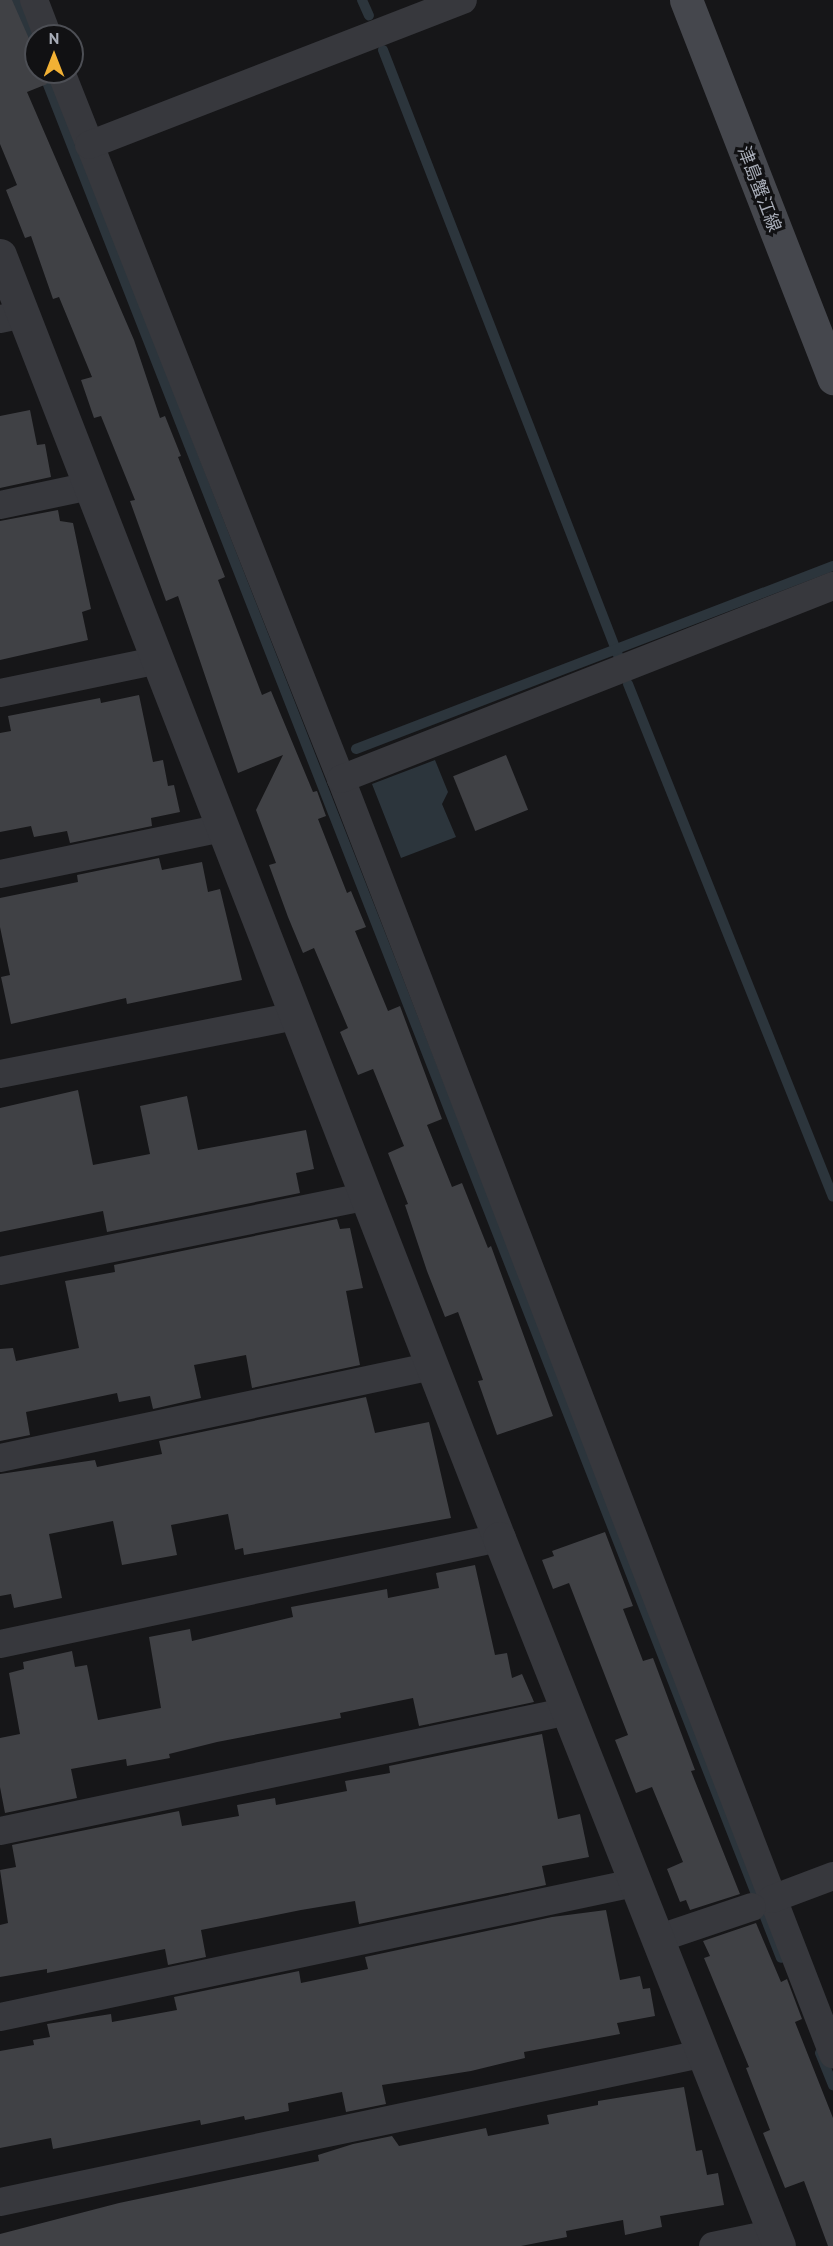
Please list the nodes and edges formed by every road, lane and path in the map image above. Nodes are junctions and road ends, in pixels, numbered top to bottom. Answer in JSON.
{"nodes":[{"id":1,"x":34,"y":0,"type":"edge"},
{"id":2,"x":463,"y":0,"type":"edge"},
{"id":3,"x":686,"y":0,"type":"edge"},
{"id":4,"x":43,"y":24,"type":"edge"},
{"id":5,"x":66,"y":84,"type":"edge"},
{"id":6,"x":89,"y":145,"type":"junction"},
{"id":7,"x":0,"y":255,"type":"edge"},
{"id":8,"x":11,"y":316,"type":"edge"},
{"id":9,"x":833,"y":378,"type":"edge"},
{"id":10,"x":90,"y":486,"type":"junction"},
{"id":11,"x":0,"y":505,"type":"edge"},
{"id":12,"x":833,"y":586,"type":"edge"},
{"id":13,"x":159,"y":660,"type":"junction"},
{"id":14,"x":0,"y":693,"type":"edge"},
{"id":15,"x":341,"y":778,"type":"junction"},
{"id":16,"x":222,"y":828,"type":"junction"},
{"id":17,"x":0,"y":874,"type":"edge"},
{"id":18,"x":296,"y":1016,"type":"junction"},
{"id":19,"x":0,"y":1074,"type":"edge"},
{"id":20,"x":368,"y":1196,"type":"junction"},
{"id":21,"x":0,"y":1271,"type":"edge"},
{"id":22,"x":433,"y":1366,"type":"junction"},
{"id":23,"x":0,"y":1458,"type":"edge"},
{"id":24,"x":499,"y":1538,"type":"junction"},
{"id":25,"x":0,"y":1644,"type":"edge"},
{"id":26,"x":569,"y":1712,"type":"junction"},
{"id":27,"x":0,"y":1831,"type":"edge"},
{"id":28,"x":833,"y":1876,"type":"edge"},
{"id":29,"x":634,"y":1883,"type":"junction"},
{"id":30,"x":762,"y":1903,"type":"junction"},
{"id":31,"x":657,"y":1939,"type":"junction"},
{"id":32,"x":0,"y":2017,"type":"edge"},
{"id":33,"x":701,"y":2054,"type":"junction"},
{"id":34,"x":833,"y":2054,"type":"edge"},
{"id":35,"x":0,"y":2202,"type":"edge"},
{"id":36,"x":777,"y":2240,"type":"edge"},
{"id":37,"x":713,"y":2246,"type":"edge"}],
"edges":[{"from":1,"to":4,"type":"street"},
{"from":2,"to":6,"type":"street"},
{"from":3,"to":9,"type":"main road","name":"津島蟹江線"},
{"from":5,"to":6,"type":"street"},
{"from":6,"to":15,"type":"street"},
{"from":7,"to":8,"type":"street"},
{"from":8,"to":10,"type":"street"},
{"from":10,"to":11,"type":"street"},
{"from":10,"to":13,"type":"street"},
{"from":12,"to":15,"type":"street"},
{"from":13,"to":14,"type":"street"},
{"from":13,"to":16,"type":"street"},
{"from":15,"to":30,"type":"street"},
{"from":16,"to":17,"type":"street"},
{"from":16,"to":18,"type":"street"},
{"from":18,"to":19,"type":"street"},
{"from":18,"to":20,"type":"street"},
{"from":20,"to":21,"type":"street"},
{"from":20,"to":22,"type":"street"},
{"from":22,"to":23,"type":"street"},
{"from":22,"to":24,"type":"street"},
{"from":24,"to":25,"type":"street"},
{"from":24,"to":26,"type":"street"},
{"from":26,"to":27,"type":"street"},
{"from":26,"to":29,"type":"street"},
{"from":28,"to":30,"type":"street"},
{"from":29,"to":31,"type":"street"},
{"from":29,"to":32,"type":"street"},
{"from":30,"to":31,"type":"street"},
{"from":30,"to":34,"type":"street"},
{"from":31,"to":33,"type":"street"},
{"from":33,"to":35,"type":"street"},
{"from":33,"to":36,"type":"street"},
{"from":36,"to":37,"type":"street"}]}
